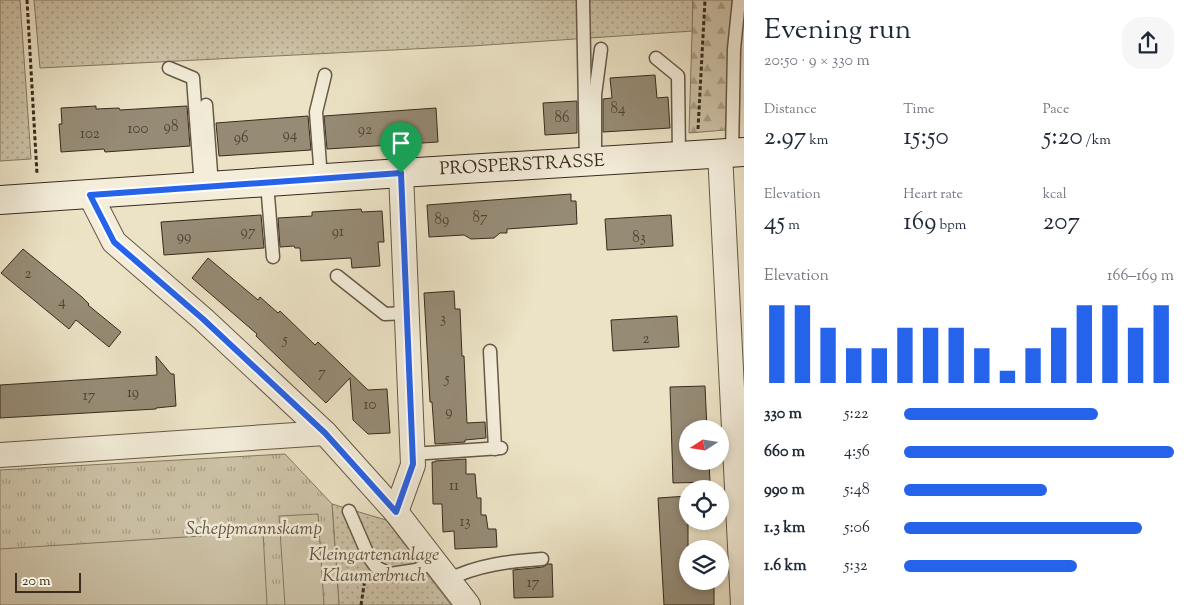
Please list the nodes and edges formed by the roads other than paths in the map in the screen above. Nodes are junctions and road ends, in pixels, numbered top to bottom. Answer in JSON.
{"nodes":[{"id":1,"x":583,"y":0,"type":"edge"},
{"id":2,"x":739,"y":0,"type":"edge"},
{"id":3,"x":602,"y":49,"type":"dead end"},
{"id":4,"x":656,"y":58,"type":"dead end"},
{"id":5,"x":168,"y":68,"type":"dead end"},
{"id":6,"x":325,"y":75,"type":"dead end"},
{"id":7,"x":206,"y":105,"type":"dead end"},
{"id":8,"x":714,"y":154,"type":"edge"},
{"id":9,"x":590,"y":161,"type":"junction"},
{"id":10,"x":401,"y":173,"type":"junction"},
{"id":11,"x":321,"y":178,"type":"junction"},
{"id":12,"x":267,"y":182,"type":"junction"},
{"id":13,"x":207,"y":187,"type":"junction"},
{"id":14,"x":90,"y":195,"type":"junction"},
{"id":15,"x":0,"y":200,"type":"edge"},
{"id":16,"x":273,"y":257,"type":"dead end"},
{"id":17,"x":337,"y":276,"type":"dead end"},
{"id":18,"x":736,"y":310,"type":"edge"},
{"id":19,"x":407,"y":313,"type":"junction"},
{"id":20,"x":490,"y":351,"type":"dead end"},
{"id":21,"x":737,"y":362,"type":"edge"},
{"id":22,"x":325,"y":433,"type":"junction"},
{"id":23,"x":412,"y":454,"type":"junction"},
{"id":24,"x":0,"y":455,"type":"edge"},
{"id":25,"x":349,"y":511,"type":"dead end"},
{"id":26,"x":396,"y":512,"type":"junction"},
{"id":27,"x":542,"y":559,"type":"dead end"},
{"id":28,"x":441,"y":571,"type":"junction"},
{"id":29,"x":468,"y":605,"type":"edge"},
{"id":30,"x":743,"y":605,"type":"edge"}],
"edges":[{"from":1,"to":9,"type":"lane"},
{"from":2,"to":8,"type":"lane"},
{"from":3,"to":9,"type":"lane"},
{"from":4,"to":8,"type":"lane"},
{"from":5,"to":13,"type":"lane"},
{"from":6,"to":11,"type":"lane"},
{"from":7,"to":13,"type":"lane"},
{"from":8,"to":9,"type":"main road","name":"PROSPERSTRASSE"},
{"from":8,"to":18,"type":"street"},
{"from":9,"to":10,"type":"main road","name":"PROSPERSTRASSE"},
{"from":10,"to":11,"type":"main road","name":"PROSPERSTRASSE"},
{"from":10,"to":19,"type":"street"},
{"from":11,"to":12,"type":"main road","name":"PROSPERSTRASSE"},
{"from":12,"to":13,"type":"main road","name":"PROSPERSTRASSE"},
{"from":12,"to":16,"type":"lane"},
{"from":13,"to":14,"type":"main road","name":"PROSPERSTRASSE"},
{"from":14,"to":15,"type":"main road","name":"PROSPERSTRASSE"},
{"from":14,"to":22,"type":"street"},
{"from":17,"to":19,"type":"lane"},
{"from":18,"to":21,"type":"street"},
{"from":19,"to":23,"type":"street"},
{"from":20,"to":23,"type":"lane"},
{"from":21,"to":30,"type":"street"},
{"from":22,"to":24,"type":"street"},
{"from":22,"to":26,"type":"street"},
{"from":23,"to":26,"type":"street"},
{"from":25,"to":28,"type":"lane"},
{"from":26,"to":28,"type":"street"},
{"from":27,"to":28,"type":"lane"},
{"from":28,"to":29,"type":"street"}]}
